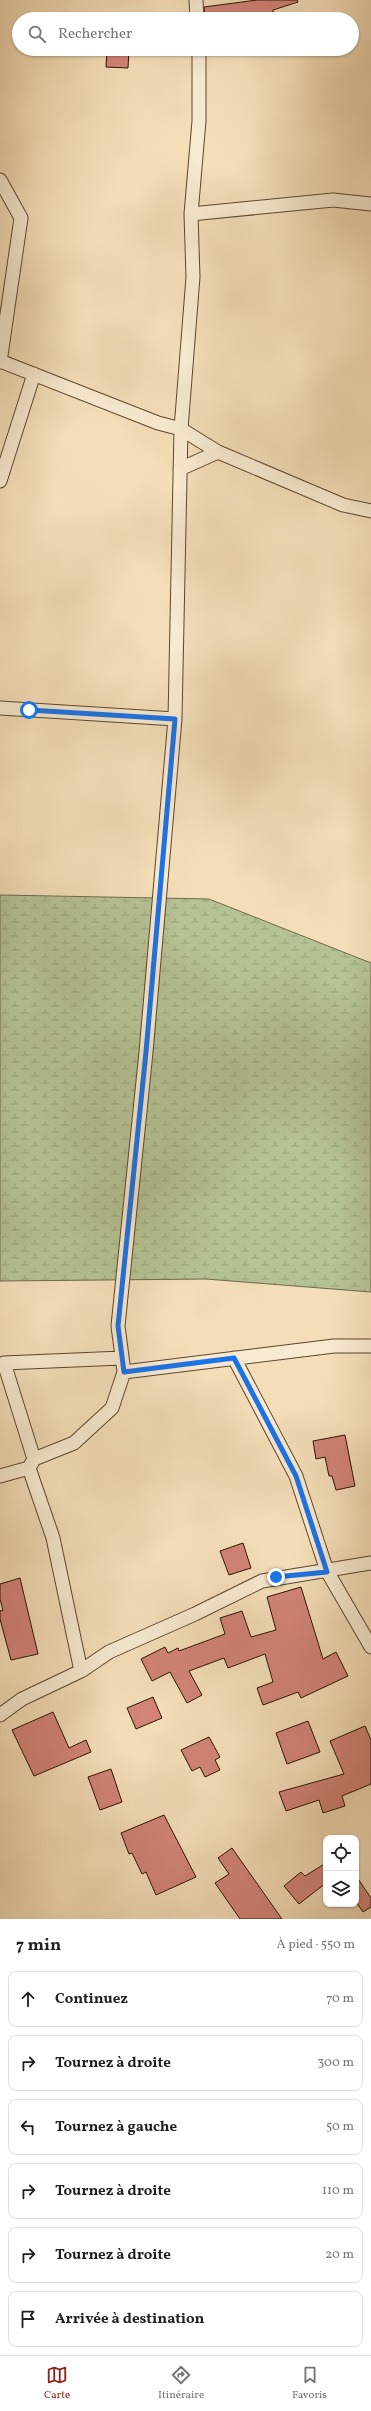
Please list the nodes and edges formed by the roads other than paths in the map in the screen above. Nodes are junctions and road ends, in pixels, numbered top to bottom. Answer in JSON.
{"nodes":[{"id":1,"x":195,"y":0,"type":"edge"},
{"id":2,"x":196,"y":12,"type":"edge"},
{"id":3,"x":199,"y":56,"type":"edge"},
{"id":4,"x":0,"y":180,"type":"edge"},
{"id":5,"x":371,"y":204,"type":"edge"},
{"id":6,"x":191,"y":214,"type":"junction"},
{"id":7,"x":0,"y":361,"type":"edge"},
{"id":8,"x":34,"y":374,"type":"junction"},
{"id":9,"x":181,"y":429,"type":"junction"},
{"id":10,"x":218,"y":452,"type":"junction"},
{"id":11,"x":180,"y":469,"type":"junction"},
{"id":12,"x":0,"y":481,"type":"edge"},
{"id":13,"x":371,"y":511,"type":"edge"},
{"id":14,"x":0,"y":708,"type":"edge"},
{"id":15,"x":175,"y":719,"type":"junction"},
{"id":16,"x":371,"y":1346,"type":"edge"},
{"id":17,"x":122,"y":1358,"type":"junction"},
{"id":18,"x":234,"y":1358,"type":"junction"},
{"id":19,"x":124,"y":1372,"type":"junction"},
{"id":20,"x":31,"y":1463,"type":"junction"},
{"id":21,"x":0,"y":1476,"type":"edge"},
{"id":22,"x":371,"y":1563,"type":"edge"},
{"id":23,"x":327,"y":1572,"type":"junction"},
{"id":24,"x":371,"y":1647,"type":"edge"},
{"id":25,"x":81,"y":1671,"type":"junction"},
{"id":26,"x":0,"y":1715,"type":"edge"}],
"edges":[{"from":1,"to":2,"type":"street"},
{"from":3,"to":6,"type":"street"},
{"from":4,"to":7,"type":"street"},
{"from":5,"to":6,"type":"street"},
{"from":6,"to":9,"type":"street"},
{"from":7,"to":8,"type":"street"},
{"from":8,"to":9,"type":"street"},
{"from":8,"to":12,"type":"street"},
{"from":9,"to":10,"type":"street"},
{"from":9,"to":11,"type":"street"},
{"from":10,"to":11,"type":"street"},
{"from":10,"to":13,"type":"street"},
{"from":11,"to":15,"type":"street"},
{"from":14,"to":15,"type":"street"},
{"from":15,"to":17,"type":"street"},
{"from":16,"to":18,"type":"street"},
{"from":17,"to":19,"type":"street"},
{"from":17,"to":20,"type":"street"},
{"from":18,"to":19,"type":"street"},
{"from":18,"to":23,"type":"street"},
{"from":19,"to":20,"type":"street"},
{"from":20,"to":21,"type":"street"},
{"from":20,"to":25,"type":"street"},
{"from":22,"to":23,"type":"street"},
{"from":23,"to":24,"type":"street"},
{"from":23,"to":25,"type":"street"},
{"from":25,"to":26,"type":"street"}]}
